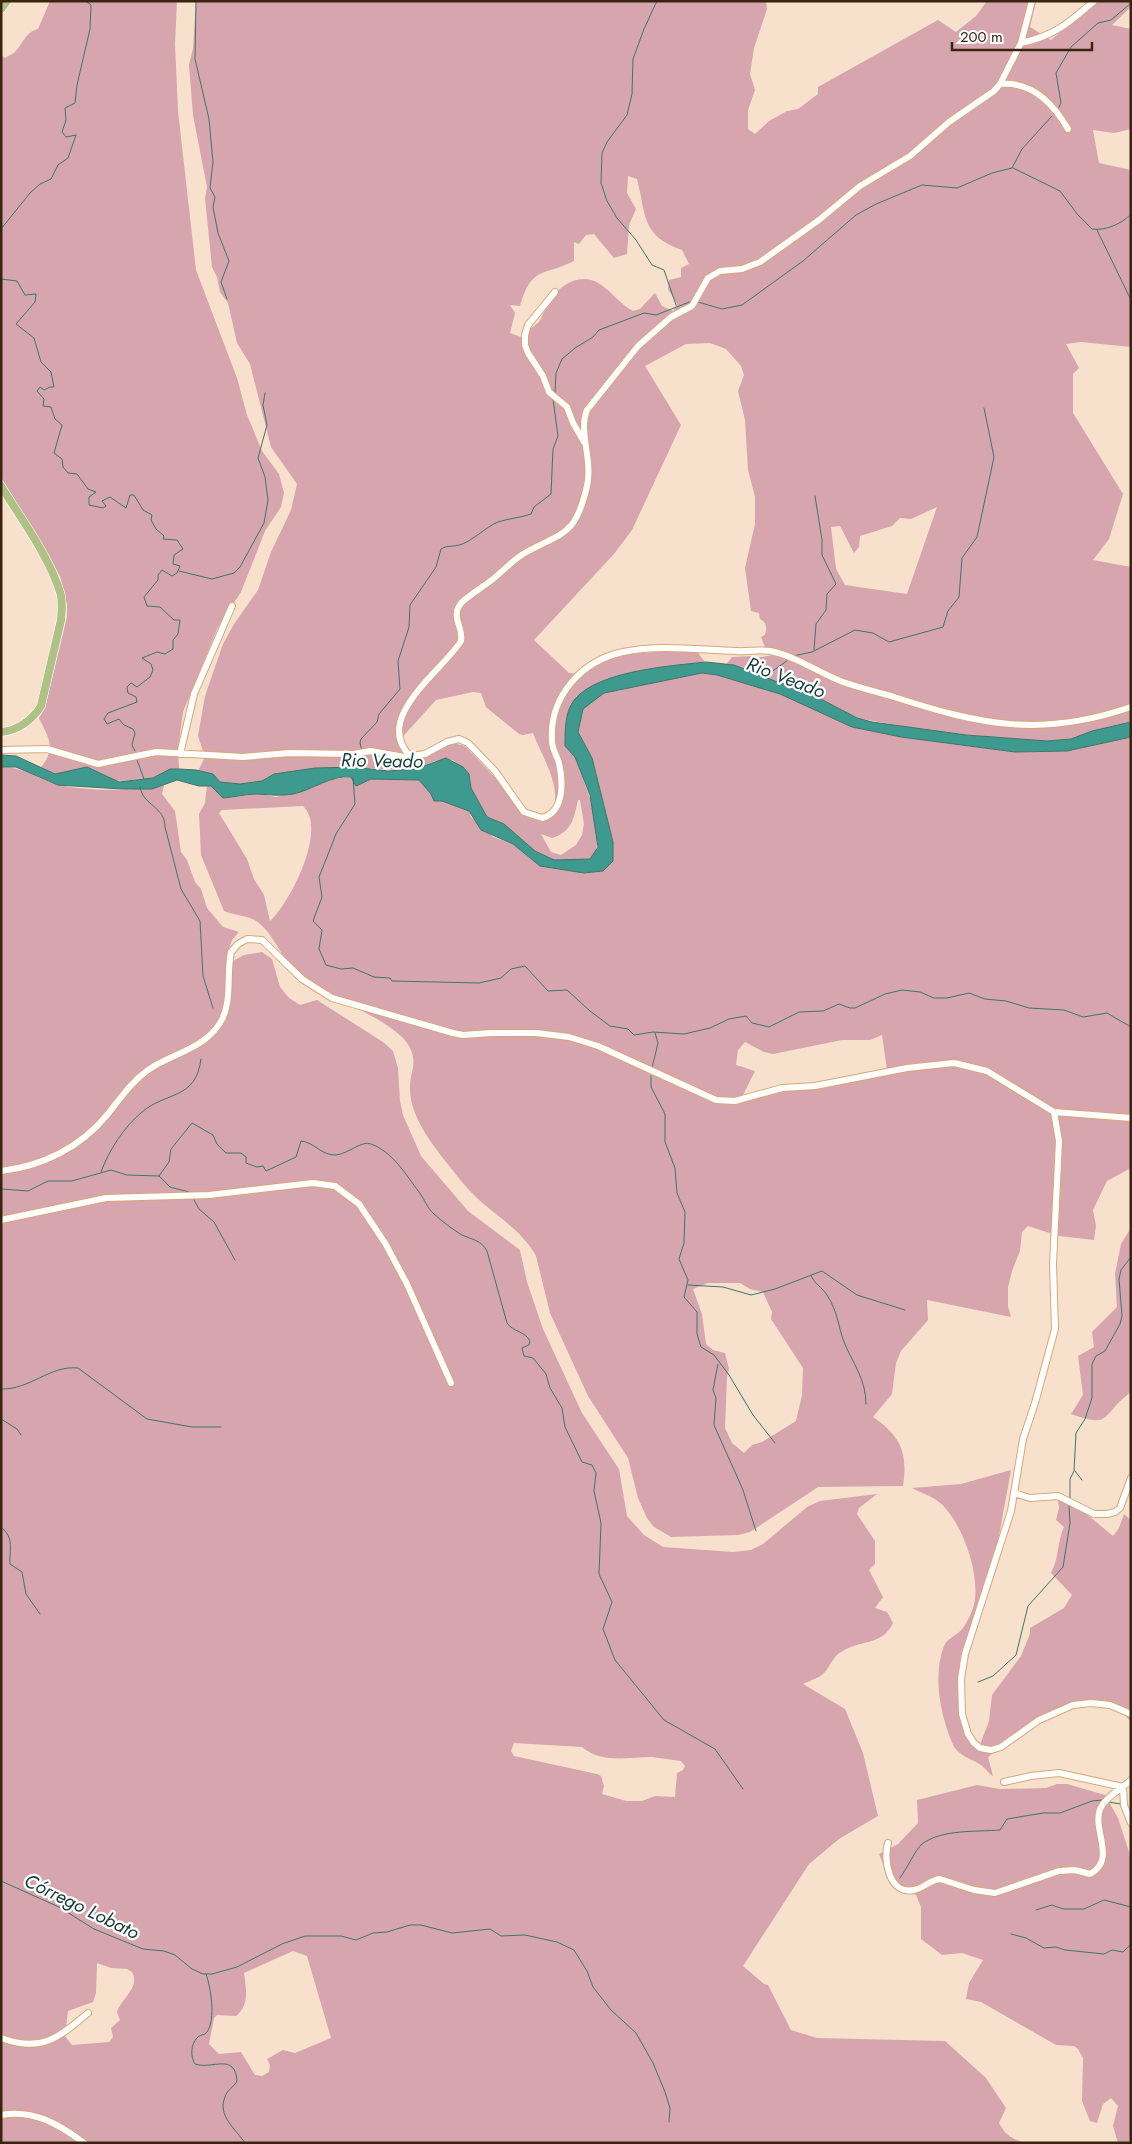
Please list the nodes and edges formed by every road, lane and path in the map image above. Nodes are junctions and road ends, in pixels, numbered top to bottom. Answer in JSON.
{"nodes":[{"id":1,"x":7,"y":1,"type":"edge"},
{"id":2,"x":1032,"y":1,"type":"edge"},
{"id":3,"x":1094,"y":1,"type":"edge"},
{"id":4,"x":1,"y":8,"type":"edge"},
{"id":5,"x":1021,"y":43,"type":"junction"},
{"id":6,"x":1000,"y":84,"type":"junction"},
{"id":7,"x":1068,"y":129,"type":"dead end"},
{"id":8,"x":555,"y":292,"type":"dead end"},
{"id":9,"x":587,"y":445,"type":"junction"},
{"id":10,"x":1,"y":486,"type":"edge"},
{"id":11,"x":232,"y":606,"type":"dead end"},
{"id":12,"x":1131,"y":707,"type":"edge"},
{"id":13,"x":1,"y":732,"type":"edge"},
{"id":14,"x":1,"y":750,"type":"edge"},
{"id":15,"x":180,"y":754,"type":"junction"},
{"id":16,"x":410,"y":756,"type":"junction"},
{"id":17,"x":1054,"y":1112,"type":"junction"},
{"id":18,"x":1131,"y":1118,"type":"edge"},
{"id":19,"x":1,"y":1171,"type":"edge"},
{"id":20,"x":1,"y":1220,"type":"edge"},
{"id":21,"x":451,"y":1383,"type":"dead end"},
{"id":22,"x":1131,"y":1478,"type":"edge"},
{"id":23,"x":1014,"y":1493,"type":"junction"},
{"id":24,"x":1131,"y":1714,"type":"edge"},
{"id":25,"x":1131,"y":1780,"type":"edge"},
{"id":26,"x":1004,"y":1782,"type":"dead end"},
{"id":27,"x":1123,"y":1787,"type":"junction"},
{"id":28,"x":1131,"y":1823,"type":"edge"},
{"id":29,"x":888,"y":1843,"type":"dead end"},
{"id":30,"x":88,"y":2014,"type":"dead end"},
{"id":31,"x":1,"y":2038,"type":"edge"},
{"id":32,"x":1,"y":2115,"type":"edge"},
{"id":33,"x":84,"y":2143,"type":"edge"}],
"edges":[{"from":1,"to":4,"type":"main road"},
{"from":2,"to":5,"type":"street"},
{"from":3,"to":5,"type":"street"},
{"from":5,"to":6,"type":"street"},
{"from":6,"to":7,"type":"street"},
{"from":6,"to":9,"type":"street"},
{"from":8,"to":9,"type":"street"},
{"from":9,"to":16,"type":"street"},
{"from":10,"to":13,"type":"main road"},
{"from":11,"to":15,"type":"street"},
{"from":12,"to":16,"type":"street"},
{"from":14,"to":15,"type":"street"},
{"from":15,"to":16,"type":"street"},
{"from":17,"to":18,"type":"street"},
{"from":17,"to":19,"type":"street"},
{"from":17,"to":23,"type":"street"},
{"from":20,"to":21,"type":"street"},
{"from":22,"to":23,"type":"street"},
{"from":23,"to":24,"type":"street"},
{"from":25,"to":27,"type":"street"},
{"from":26,"to":27,"type":"street"},
{"from":27,"to":28,"type":"street"},
{"from":27,"to":29,"type":"street"},
{"from":30,"to":31,"type":"street"},
{"from":32,"to":33,"type":"street"}]}
